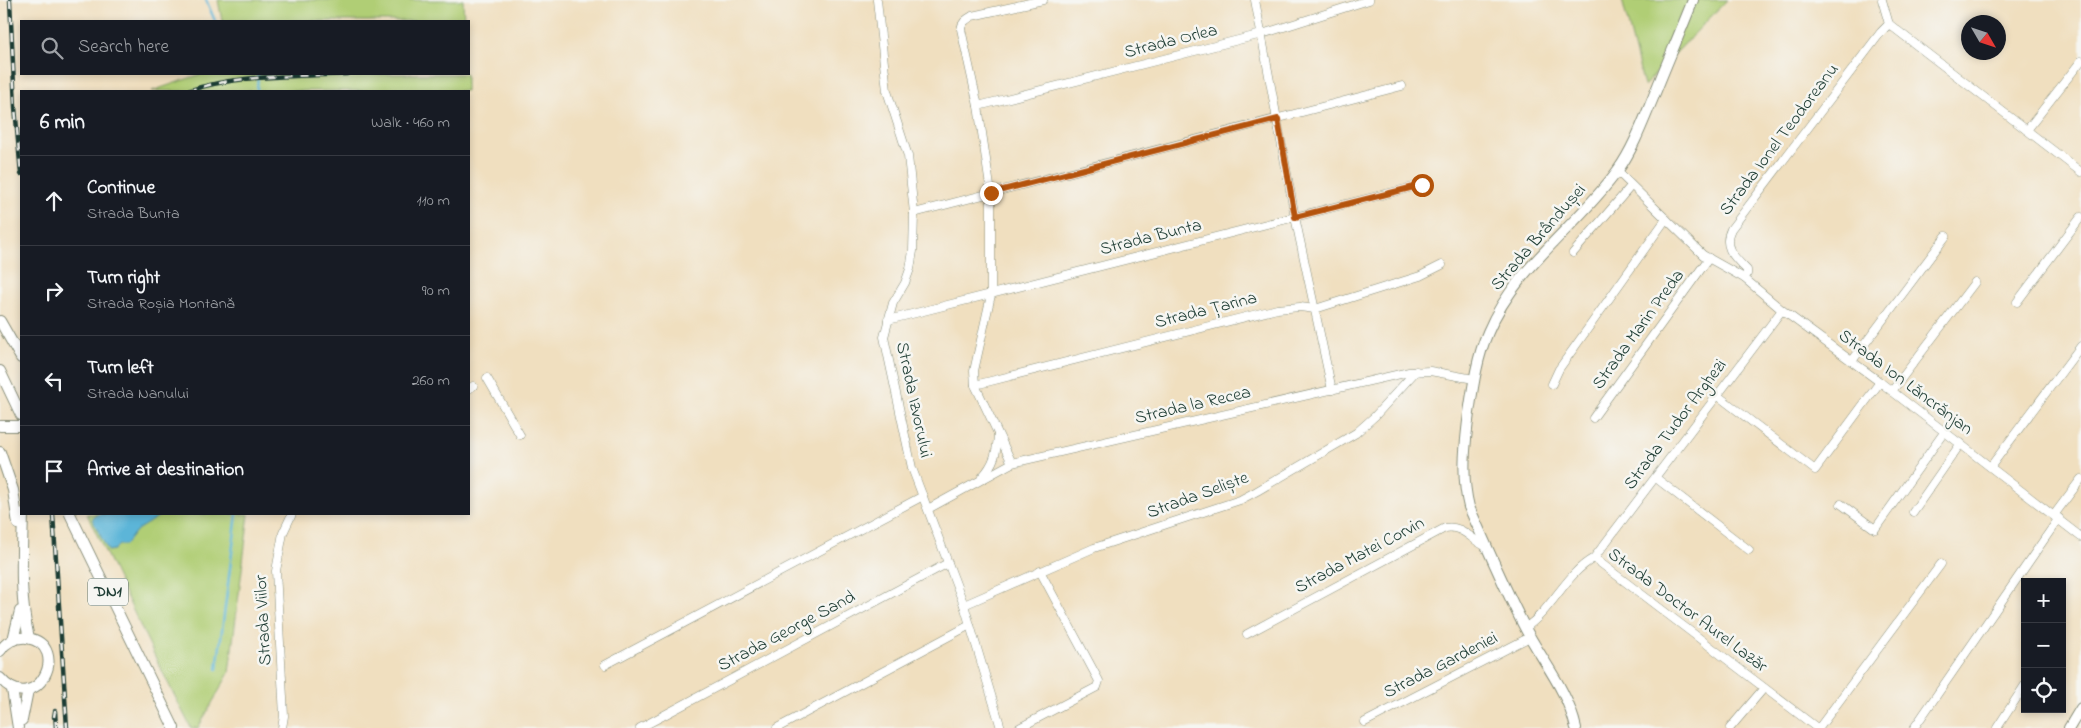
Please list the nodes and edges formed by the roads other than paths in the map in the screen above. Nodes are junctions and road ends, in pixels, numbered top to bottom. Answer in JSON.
{"nodes":[{"id":1,"x":877,"y":0,"type":"edge"},
{"id":2,"x":1043,"y":0,"type":"edge"},
{"id":3,"x":1255,"y":0,"type":"edge"},
{"id":4,"x":1369,"y":0,"type":"edge"},
{"id":5,"x":1693,"y":0,"type":"edge"},
{"id":6,"x":1882,"y":0,"type":"edge"},
{"id":7,"x":1889,"y":24,"type":"junction"},
{"id":8,"x":1262,"y":34,"type":"junction"},
{"id":9,"x":2081,"y":61,"type":"edge"},
{"id":10,"x":1402,"y":86,"type":"dead end"},
{"id":11,"x":978,"y":106,"type":"junction"},
{"id":12,"x":1278,"y":119,"type":"junction"},
{"id":13,"x":2027,"y":130,"type":"junction"},
{"id":14,"x":2081,"y":172,"type":"edge"},
{"id":15,"x":1615,"y":173,"type":"junction"},
{"id":16,"x":1422,"y":185,"type":"dead end"},
{"id":17,"x":1629,"y":185,"type":"junction"},
{"id":18,"x":991,"y":193,"type":"junction"},
{"id":19,"x":914,"y":213,"type":"junction"},
{"id":20,"x":1295,"y":217,"type":"junction"},
{"id":21,"x":2081,"y":218,"type":"edge"},
{"id":22,"x":1666,"y":219,"type":"junction"},
{"id":23,"x":1946,"y":236,"type":"dead end"},
{"id":24,"x":1573,"y":253,"type":"dead end"},
{"id":25,"x":1709,"y":258,"type":"junction"},
{"id":26,"x":1442,"y":265,"type":"dead end"},
{"id":27,"x":1744,"y":278,"type":"junction"},
{"id":28,"x":1975,"y":282,"type":"dead end"},
{"id":29,"x":991,"y":295,"type":"junction"},
{"id":30,"x":2017,"y":302,"type":"dead end"},
{"id":31,"x":1315,"y":309,"type":"junction"},
{"id":32,"x":1782,"y":310,"type":"junction"},
{"id":33,"x":888,"y":320,"type":"junction"},
{"id":34,"x":0,"y":321,"type":"edge"},
{"id":35,"x":2081,"y":346,"type":"edge"},
{"id":36,"x":20,"y":356,"type":"edge"},
{"id":37,"x":1852,"y":361,"type":"junction"},
{"id":38,"x":1416,"y":371,"type":"junction"},
{"id":39,"x":0,"y":372,"type":"edge"},
{"id":40,"x":487,"y":378,"type":"dead end"},
{"id":41,"x":1474,"y":379,"type":"junction"},
{"id":42,"x":1880,"y":382,"type":"junction"},
{"id":43,"x":1552,"y":384,"type":"dead end"},
{"id":44,"x":975,"y":385,"type":"junction"},
{"id":45,"x":1332,"y":390,"type":"junction"},
{"id":46,"x":1892,"y":391,"type":"junction"},
{"id":47,"x":1717,"y":395,"type":"junction"},
{"id":48,"x":20,"y":413,"type":"edge"},
{"id":49,"x":1593,"y":418,"type":"dead end"},
{"id":50,"x":0,"y":426,"type":"edge"},
{"id":51,"x":20,"y":426,"type":"edge"},
{"id":52,"x":1945,"y":431,"type":"junction"},
{"id":53,"x":998,"y":433,"type":"junction"},
{"id":54,"x":520,"y":435,"type":"dead end"},
{"id":55,"x":1960,"y":443,"type":"junction"},
{"id":56,"x":0,"y":452,"type":"edge"},
{"id":57,"x":1012,"y":463,"type":"junction"},
{"id":58,"x":1991,"y":466,"type":"junction"},
{"id":59,"x":1656,"y":478,"type":"junction"},
{"id":60,"x":2081,"y":479,"type":"edge"},
{"id":61,"x":978,"y":481,"type":"junction"},
{"id":62,"x":923,"y":496,"type":"junction"},
{"id":63,"x":1841,"y":504,"type":"dead end"},
{"id":64,"x":928,"y":509,"type":"junction"},
{"id":65,"x":1913,"y":512,"type":"dead end"},
{"id":66,"x":23,"y":515,"type":"edge"},
{"id":67,"x":70,"y":515,"type":"edge"},
{"id":68,"x":292,"y":515,"type":"edge"},
{"id":69,"x":2057,"y":516,"type":"junction"},
{"id":70,"x":2081,"y":537,"type":"edge"},
{"id":71,"x":1487,"y":547,"type":"junction"},
{"id":72,"x":1749,"y":550,"type":"dead end"},
{"id":73,"x":22,"y":552,"type":"junction"},
{"id":74,"x":1594,"y":558,"type":"junction"},
{"id":75,"x":948,"y":563,"type":"junction"},
{"id":76,"x":1940,"y":564,"type":"dead end"},
{"id":77,"x":1040,"y":571,"type":"junction"},
{"id":78,"x":22,"y":593,"type":"junction"},
{"id":79,"x":964,"y":606,"type":"junction"},
{"id":80,"x":970,"y":625,"type":"junction"},
{"id":81,"x":1525,"y":628,"type":"junction"},
{"id":82,"x":1247,"y":634,"type":"dead end"},
{"id":83,"x":1530,"y":637,"type":"junction"},
{"id":84,"x":29,"y":638,"type":"junction"},
{"id":85,"x":12,"y":640,"type":"junction"},
{"id":86,"x":0,"y":650,"type":"edge"},
{"id":87,"x":605,"y":665,"type":"dead end"},
{"id":88,"x":0,"y":678,"type":"edge"},
{"id":89,"x":1764,"y":688,"type":"junction"},
{"id":90,"x":12,"y":689,"type":"junction"},
{"id":91,"x":28,"y":690,"type":"junction"},
{"id":92,"x":2021,"y":691,"type":"edge"},
{"id":93,"x":2081,"y":708,"type":"edge"},
{"id":94,"x":1365,"y":722,"type":"dead end"},
{"id":95,"x":19,"y":728,"type":"edge"},
{"id":96,"x":174,"y":728,"type":"edge"},
{"id":97,"x":282,"y":728,"type":"edge"},
{"id":98,"x":640,"y":728,"type":"edge"},
{"id":99,"x":777,"y":728,"type":"edge"},
{"id":100,"x":1000,"y":728,"type":"edge"},
{"id":101,"x":1019,"y":728,"type":"edge"},
{"id":102,"x":1576,"y":728,"type":"edge"},
{"id":103,"x":1730,"y":728,"type":"edge"},
{"id":104,"x":1818,"y":728,"type":"edge"},
{"id":105,"x":1914,"y":728,"type":"edge"},
{"id":106,"x":1996,"y":728,"type":"edge"},
{"id":107,"x":2069,"y":728,"type":"edge"}],
"edges":[{"from":1,"to":19,"type":"street","name":"Strada Izvorului"},
{"from":2,"to":11,"type":"street"},
{"from":3,"to":8,"type":"street"},
{"from":4,"to":8,"type":"street","name":"Strada Orlea"},
{"from":5,"to":15,"type":"main road","name":"Strada Brândușei"},
{"from":6,"to":7,"type":"street"},
{"from":7,"to":13,"type":"street"},
{"from":7,"to":27,"type":"street","name":"Strada Ionel Teodoreanu"},
{"from":8,"to":11,"type":"street","name":"Strada Orlea"},
{"from":8,"to":12,"type":"street"},
{"from":9,"to":13,"type":"street"},
{"from":10,"to":12,"type":"street"},
{"from":11,"to":18,"type":"street"},
{"from":12,"to":18,"type":"street"},
{"from":12,"to":20,"type":"street"},
{"from":13,"to":14,"type":"street"},
{"from":15,"to":17,"type":"street","name":"Strada Ion Lăncrănjan"},
{"from":15,"to":41,"type":"main road","name":"Strada Brândușei"},
{"from":16,"to":20,"type":"street","name":"Strada Bunta"},
{"from":17,"to":22,"type":"street","name":"Strada Ion Lăncrănjan"},
{"from":17,"to":24,"type":"street"},
{"from":18,"to":19,"type":"street"},
{"from":18,"to":29,"type":"street"},
{"from":19,"to":33,"type":"street","name":"Strada Izvorului"},
{"from":20,"to":29,"type":"street","name":"Strada Bunta"},
{"from":20,"to":31,"type":"street"},
{"from":21,"to":30,"type":"street"},
{"from":22,"to":25,"type":"street","name":"Strada Ion Lăncrănjan"},
{"from":22,"to":43,"type":"street"},
{"from":23,"to":37,"type":"street"},
{"from":25,"to":27,"type":"street","name":"Strada Ion Lăncrănjan"},
{"from":25,"to":49,"type":"street","name":"Strada Marin Preda"},
{"from":26,"to":31,"type":"street","name":"Strada Țarina"},
{"from":27,"to":32,"type":"street","name":"Strada Ion Lăncrănjan"},
{"from":28,"to":46,"type":"street"},
{"from":29,"to":33,"type":"street","name":"Strada Bunta"},
{"from":29,"to":44,"type":"street"},
{"from":31,"to":44,"type":"street","name":"Strada Țarina"},
{"from":31,"to":45,"type":"street"},
{"from":32,"to":37,"type":"street","name":"Strada Ion Lăncrănjan"},
{"from":32,"to":47,"type":"street","name":"Strada Tudor Arghezi"},
{"from":33,"to":62,"type":"street","name":"Strada Izvorului"},
{"from":34,"to":36,"type":"main road"},
{"from":35,"to":58,"type":"street"},
{"from":37,"to":42,"type":"street","name":"Strada Ion Lăncrănjan"},
{"from":38,"to":41,"type":"street","name":"Strada la Recea"},
{"from":38,"to":45,"type":"street","name":"Strada la Recea"},
{"from":38,"to":77,"type":"street","name":"Strada Seliște"},
{"from":39,"to":48,"type":"main road"},
{"from":40,"to":54,"type":"street"},
{"from":41,"to":71,"type":"main road","name":"Strada Brândușei"},
{"from":42,"to":46,"type":"street","name":"Strada Ion Lăncrănjan"},
{"from":42,"to":47,"type":"street"},
{"from":44,"to":53,"type":"street"},
{"from":45,"to":57,"type":"street","name":"Strada la Recea"},
{"from":46,"to":52,"type":"street","name":"Strada Ion Lăncrănjan"},
{"from":47,"to":59,"type":"street","name":"Strada Tudor Arghezi"},
{"from":50,"to":51,"type":"main road"},
{"from":52,"to":55,"type":"street","name":"Strada Ion Lăncrănjan"},
{"from":52,"to":63,"type":"street"},
{"from":53,"to":57,"type":"street"},
{"from":53,"to":61,"type":"street"},
{"from":55,"to":58,"type":"street","name":"Strada Ion Lăncrănjan"},
{"from":55,"to":65,"type":"street"},
{"from":56,"to":73,"type":"main road"},
{"from":57,"to":61,"type":"street","name":"Strada la Recea"},
{"from":58,"to":69,"type":"street","name":"Strada Ion Lăncrănjan"},
{"from":59,"to":72,"type":"street"},
{"from":59,"to":74,"type":"street","name":"Strada Tudor Arghezi"},
{"from":60,"to":69,"type":"street"},
{"from":61,"to":64,"type":"street","name":"Strada la Recea"},
{"from":62,"to":64,"type":"street","name":"Strada Izvorului"},
{"from":62,"to":87,"type":"street"},
{"from":64,"to":75,"type":"street","name":"Strada Izvorului"},
{"from":66,"to":73,"type":"main road"},
{"from":67,"to":96,"type":"main road","number":"DN1"},
{"from":68,"to":97,"type":"street","name":"Strada Viilor"},
{"from":69,"to":70,"type":"street","name":"Strada Ion Lăncrănjan"},
{"from":69,"to":105,"type":"street"},
{"from":71,"to":81,"type":"main road","name":"Strada Brândușei"},
{"from":71,"to":82,"type":"street","name":"Strada Matei Corvin"},
{"from":73,"to":78,"type":"main road"},
{"from":74,"to":81,"type":"street","name":"Strada Doctor Aurel Lazăr"},
{"from":74,"to":89,"type":"street","name":"Strada Doctor Aurel Lazăr"},
{"from":75,"to":79,"type":"street","name":"Strada Izvorului"},
{"from":75,"to":98,"type":"street","name":"Strada George Sand"},
{"from":76,"to":104,"type":"street"},
{"from":77,"to":79,"type":"street","name":"Strada Seliște"},
{"from":77,"to":101,"type":"street"},
{"from":78,"to":84,"type":"main road"},
{"from":78,"to":85,"type":"main road"},
{"from":79,"to":80,"type":"street","name":"Strada Izvorului"},
{"from":80,"to":99,"type":"street"},
{"from":80,"to":100,"type":"street","name":"Strada Izvorului"},
{"from":81,"to":83,"type":"main road","name":"Strada Brândușei"},
{"from":83,"to":94,"type":"street","name":"Strada Gardeniei"},
{"from":83,"to":102,"type":"main road","name":"Strada Brândușei"},
{"from":84,"to":85,"type":"main road"},
{"from":84,"to":91,"type":"main road"},
{"from":85,"to":86,"type":"main road"},
{"from":88,"to":90,"type":"main road"},
{"from":89,"to":103,"type":"street"},
{"from":89,"to":104,"type":"street","name":"Strada Doctor Aurel Lazăr"},
{"from":90,"to":91,"type":"main road"},
{"from":90,"to":95,"type":"main road"},
{"from":91,"to":95,"type":"main road"},
{"from":92,"to":106,"type":"street"},
{"from":93,"to":107,"type":"main road"}]}
